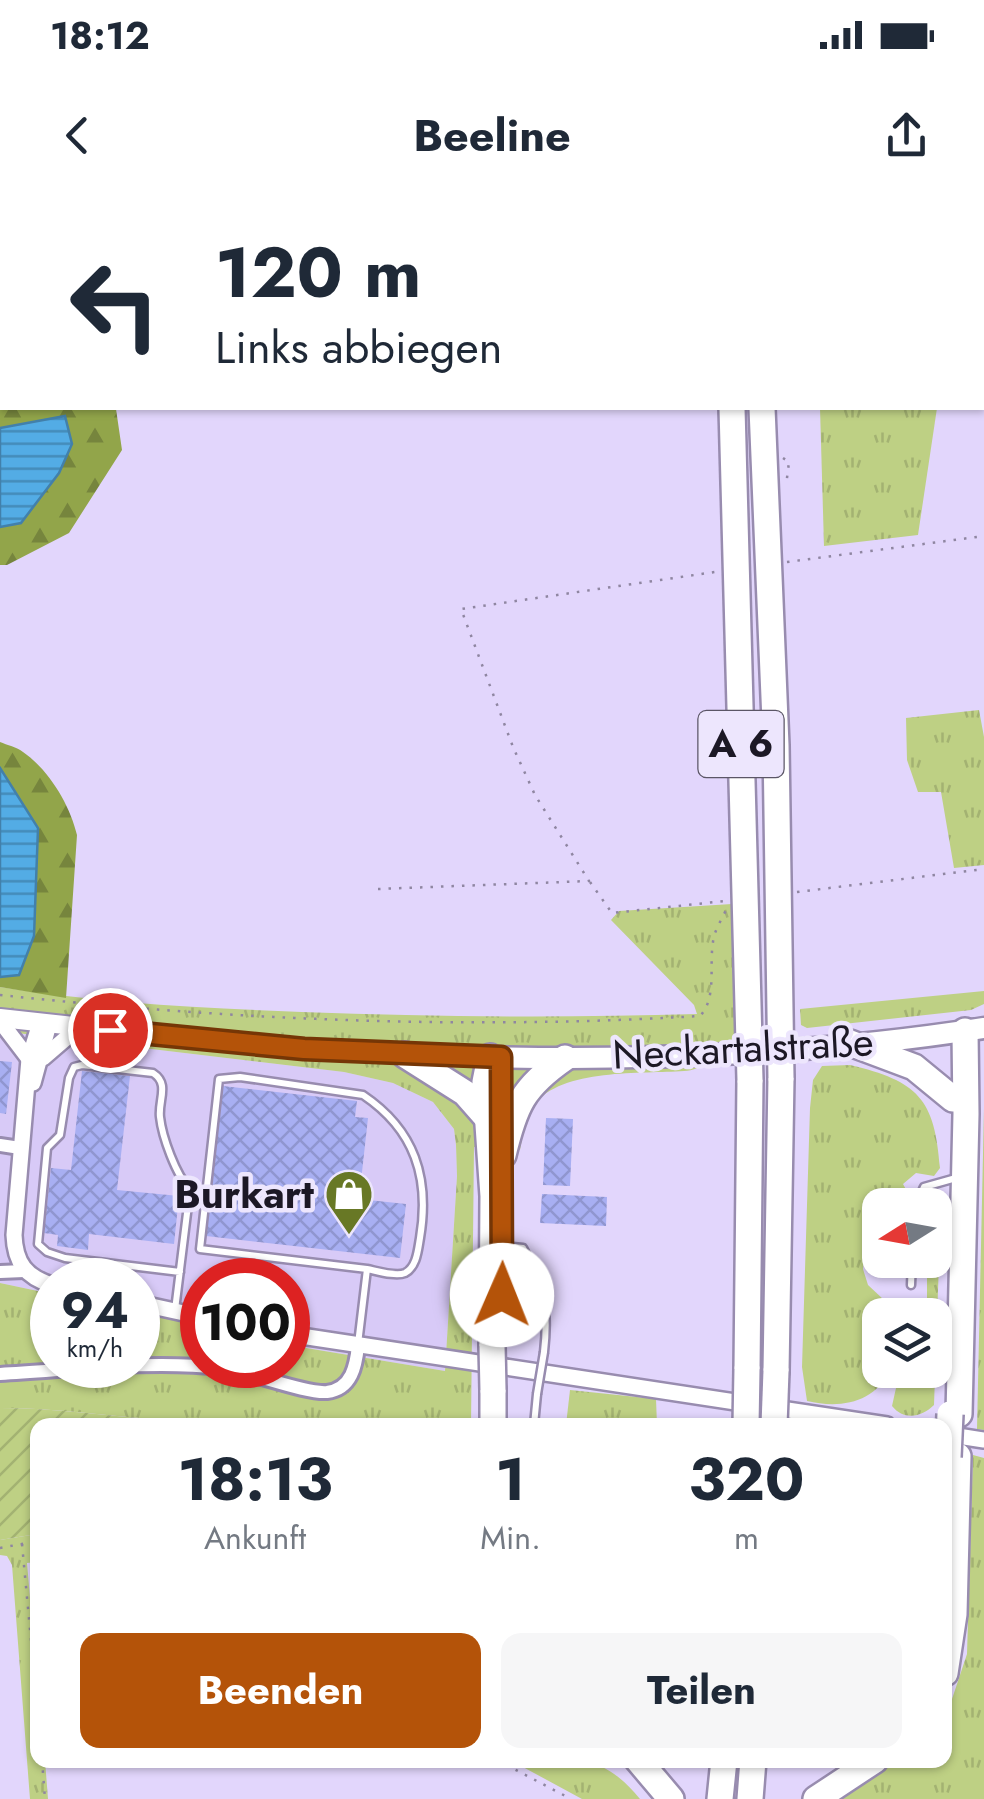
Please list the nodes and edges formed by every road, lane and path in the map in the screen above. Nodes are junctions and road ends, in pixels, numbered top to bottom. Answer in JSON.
{"nodes":[{"id":1,"x":732,"y":410,"type":"edge"},
{"id":2,"x":762,"y":410,"type":"edge"},
{"id":3,"x":984,"y":536,"type":"edge"},
{"id":4,"x":786,"y":562,"type":"dead end"},
{"id":5,"x":728,"y":570,"type":"dead end"},
{"id":6,"x":984,"y":869,"type":"edge"},
{"id":7,"x":589,"y":881,"type":"junction"},
{"id":8,"x":378,"y":889,"type":"dead end"},
{"id":9,"x":794,"y":892,"type":"dead end"},
{"id":10,"x":0,"y":995,"type":"edge"},
{"id":11,"x":0,"y":1020,"type":"edge"},
{"id":12,"x":44,"y":1024,"type":"junction"},
{"id":13,"x":79,"y":1028,"type":"junction"},
{"id":14,"x":966,"y":1030,"type":"edge"},
{"id":15,"x":850,"y":1044,"type":"junction"},
{"id":16,"x":404,"y":1055,"type":"junction"},
{"id":17,"x":496,"y":1057,"type":"junction"},
{"id":18,"x":566,"y":1058,"type":"junction"},
{"id":19,"x":34,"y":1060,"type":"junction"},
{"id":20,"x":984,"y":1068,"type":"edge"},
{"id":21,"x":960,"y":1106,"type":"junction"},
{"id":22,"x":487,"y":1118,"type":"junction"},
{"id":23,"x":0,"y":1145,"type":"edge"},
{"id":24,"x":20,"y":1148,"type":"junction"},
{"id":25,"x":504,"y":1155,"type":"junction"},
{"id":26,"x":956,"y":1178,"type":"junction"},
{"id":27,"x":924,"y":1188,"type":"edge"},
{"id":28,"x":503,"y":1246,"type":"junction"},
{"id":29,"x":24,"y":1270,"type":"junction"},
{"id":30,"x":367,"y":1270,"type":"junction"},
{"id":31,"x":0,"y":1272,"type":"edge"},
{"id":32,"x":180,"y":1272,"type":"junction"},
{"id":33,"x":30,"y":1274,"type":"edge"},
{"id":34,"x":911,"y":1278,"type":"edge"},
{"id":35,"x":911,"y":1286,"type":"dead end"},
{"id":36,"x":160,"y":1308,"type":"edge"},
{"id":37,"x":175,"y":1311,"type":"junction"},
{"id":38,"x":180,"y":1312,"type":"edge"},
{"id":39,"x":310,"y":1338,"type":"edge"},
{"id":40,"x":358,"y":1346,"type":"junction"},
{"id":41,"x":496,"y":1346,"type":"junction"},
{"id":42,"x":0,"y":1374,"type":"edge"},
{"id":43,"x":496,"y":1390,"type":"junction"},
{"id":44,"x":494,"y":1418,"type":"edge"},
{"id":45,"x":499,"y":1418,"type":"edge"},
{"id":46,"x":535,"y":1418,"type":"edge"},
{"id":47,"x":746,"y":1418,"type":"edge"},
{"id":48,"x":774,"y":1418,"type":"edge"},
{"id":49,"x":813,"y":1418,"type":"edge"},
{"id":50,"x":952,"y":1435,"type":"edge"},
{"id":51,"x":984,"y":1440,"type":"edge"},
{"id":52,"x":30,"y":1542,"type":"edge"},
{"id":53,"x":22,"y":1544,"type":"junction"},
{"id":54,"x":0,"y":1548,"type":"edge"},
{"id":55,"x":952,"y":1627,"type":"edge"},
{"id":56,"x":30,"y":1629,"type":"edge"},
{"id":57,"x":43,"y":1768,"type":"edge"},
{"id":58,"x":512,"y":1768,"type":"edge"},
{"id":59,"x":645,"y":1768,"type":"edge"},
{"id":60,"x":723,"y":1768,"type":"edge"},
{"id":61,"x":752,"y":1768,"type":"edge"},
{"id":62,"x":863,"y":1768,"type":"edge"},
{"id":63,"x":45,"y":1799,"type":"edge"},
{"id":64,"x":571,"y":1799,"type":"edge"},
{"id":65,"x":671,"y":1799,"type":"edge"},
{"id":66,"x":720,"y":1799,"type":"edge"},
{"id":67,"x":750,"y":1799,"type":"edge"},
{"id":68,"x":816,"y":1799,"type":"edge"}],
"edges":[{"from":1,"to":47,"type":"highway","number":"A 6","bridge":true},
{"from":2,"to":48,"type":"highway","number":"A 6","bridge":true},
{"from":3,"to":4,"type":"path"},
{"from":5,"to":7,"type":"path"},
{"from":6,"to":9,"type":"path"},
{"from":7,"to":8,"type":"path"},
{"from":7,"to":10,"type":"path"},
{"from":11,"to":12,"type":"main road"},
{"from":11,"to":19,"type":"street"},
{"from":12,"to":13,"type":"main road"},
{"from":12,"to":19,"type":"street"},
{"from":13,"to":16,"type":"main road"},
{"from":13,"to":19,"type":"street"},
{"from":14,"to":15,"type":"main road","name":"Neckartalstraße"},
{"from":14,"to":21,"type":"highway"},
{"from":15,"to":18,"type":"main road","name":"Neckartalstraße"},
{"from":15,"to":21,"type":"highway"},
{"from":16,"to":17,"type":"main road"},
{"from":16,"to":22,"type":"highway"},
{"from":17,"to":18,"type":"main road","name":"Neckartalstraße"},
{"from":17,"to":22,"type":"highway"},
{"from":17,"to":25,"type":"highway"},
{"from":18,"to":25,"type":"highway"},
{"from":19,"to":24,"type":"street"},
{"from":20,"to":21,"type":"highway"},
{"from":21,"to":26,"type":"highway"},
{"from":21,"to":50,"type":"highway"},
{"from":22,"to":41,"type":"highway"},
{"from":23,"to":24,"type":"street"},
{"from":24,"to":29,"type":"street"},
{"from":25,"to":28,"type":"highway"},
{"from":26,"to":27,"type":"lane"},
{"from":26,"to":50,"type":"highway"},
{"from":28,"to":41,"type":"highway"},
{"from":28,"to":46,"type":"lane","bridge":true},
{"from":29,"to":31,"type":"street"},
{"from":29,"to":33,"type":"street"},
{"from":30,"to":30,"type":"lane"},
{"from":30,"to":40,"type":"lane"},
{"from":32,"to":32,"type":"lane"},
{"from":32,"to":37,"type":"lane"},
{"from":34,"to":35,"type":"lane"},
{"from":36,"to":37,"type":"street"},
{"from":37,"to":38,"type":"street"},
{"from":39,"to":40,"type":"street"},
{"from":40,"to":42,"type":"street"},
{"from":40,"to":49,"type":"street"},
{"from":41,"to":43,"type":"highway","bridge":true},
{"from":43,"to":44,"type":"highway"},
{"from":43,"to":45,"type":"highway"},
{"from":50,"to":51,"type":"street"},
{"from":50,"to":55,"type":"highway"},
{"from":52,"to":53,"type":"path"},
{"from":53,"to":54,"type":"path"},
{"from":53,"to":56,"type":"path"},
{"from":57,"to":63,"type":"path"},
{"from":58,"to":64,"type":"path"},
{"from":59,"to":65,"type":"highway"},
{"from":60,"to":66,"type":"highway"},
{"from":61,"to":67,"type":"highway"},
{"from":62,"to":68,"type":"highway"}]}
